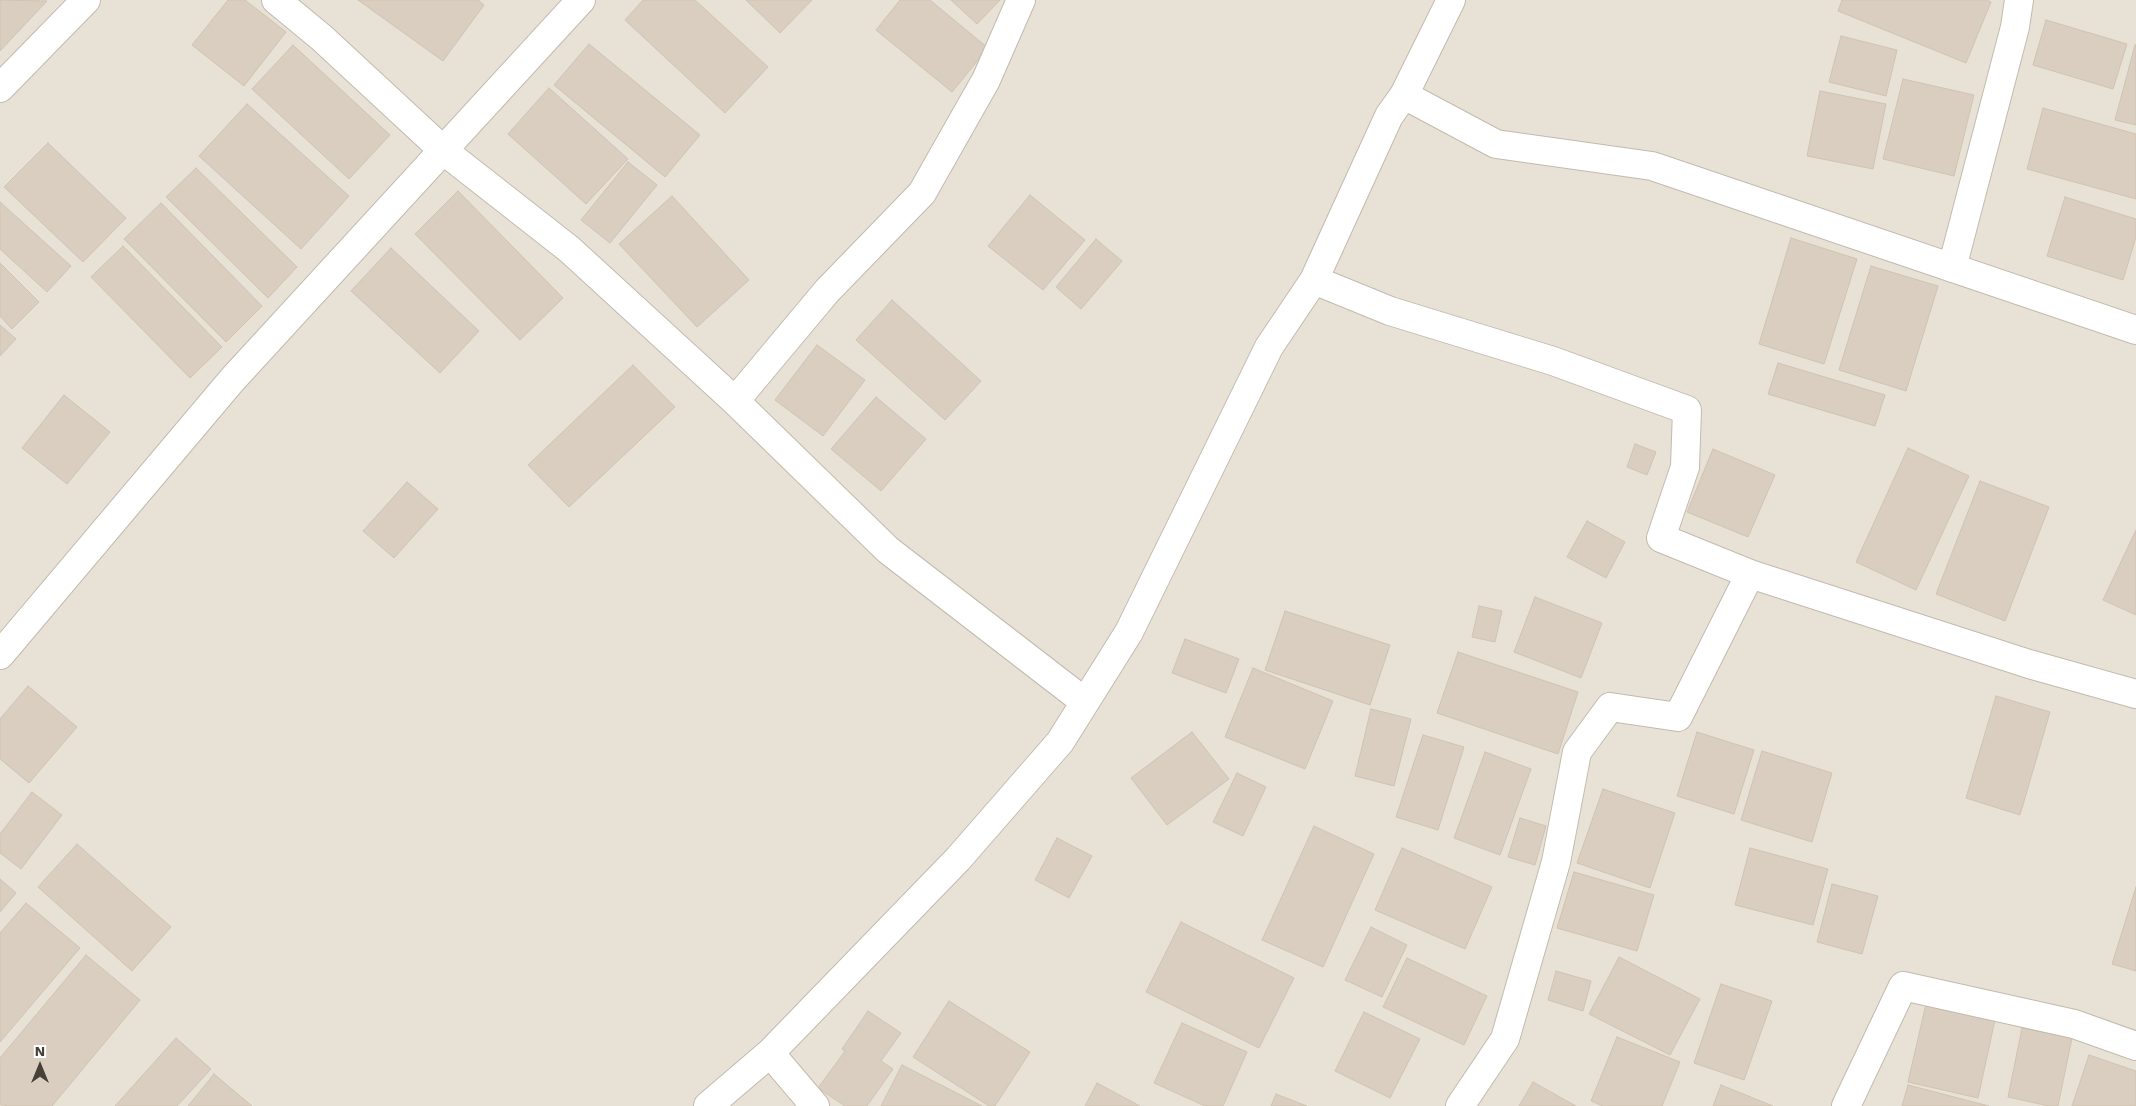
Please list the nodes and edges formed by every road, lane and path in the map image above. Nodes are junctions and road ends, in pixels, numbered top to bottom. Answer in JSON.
{"nodes":[{"id":1,"x":86,"y":0,"type":"edge"},
{"id":2,"x":276,"y":0,"type":"edge"},
{"id":3,"x":581,"y":0,"type":"edge"},
{"id":4,"x":1021,"y":0,"type":"edge"},
{"id":5,"x":1451,"y":0,"type":"edge"},
{"id":6,"x":2019,"y":0,"type":"edge"},
{"id":7,"x":0,"y":88,"type":"edge"},
{"id":8,"x":1404,"y":95,"type":"junction"},
{"id":9,"x":444,"y":151,"type":"junction"},
{"id":10,"x":1952,"y":268,"type":"junction"},
{"id":11,"x":1314,"y":280,"type":"junction"},
{"id":12,"x":2136,"y":330,"type":"edge"},
{"id":13,"x":735,"y":401,"type":"junction"},
{"id":14,"x":1750,"y":574,"type":"junction"},
{"id":15,"x":0,"y":655,"type":"edge"},
{"id":16,"x":2136,"y":694,"type":"edge"},
{"id":17,"x":1085,"y":702,"type":"junction"},
{"id":18,"x":2136,"y":1046,"type":"edge"},
{"id":19,"x":770,"y":1053,"type":"junction"},
{"id":20,"x":708,"y":1106,"type":"edge"},
{"id":21,"x":815,"y":1106,"type":"edge"},
{"id":22,"x":1460,"y":1106,"type":"edge"},
{"id":23,"x":1846,"y":1106,"type":"edge"}],
"edges":[{"from":1,"to":7,"type":"street"},
{"from":2,"to":9,"type":"street"},
{"from":3,"to":9,"type":"street"},
{"from":4,"to":13,"type":"street"},
{"from":5,"to":8,"type":"street"},
{"from":6,"to":10,"type":"street"},
{"from":8,"to":10,"type":"street"},
{"from":8,"to":11,"type":"street"},
{"from":9,"to":13,"type":"street"},
{"from":9,"to":15,"type":"street"},
{"from":10,"to":12,"type":"street"},
{"from":11,"to":14,"type":"street"},
{"from":11,"to":17,"type":"street"},
{"from":13,"to":17,"type":"street"},
{"from":14,"to":16,"type":"street"},
{"from":14,"to":22,"type":"street"},
{"from":17,"to":19,"type":"street"},
{"from":18,"to":23,"type":"street"},
{"from":19,"to":20,"type":"street"},
{"from":19,"to":21,"type":"street"}]}
